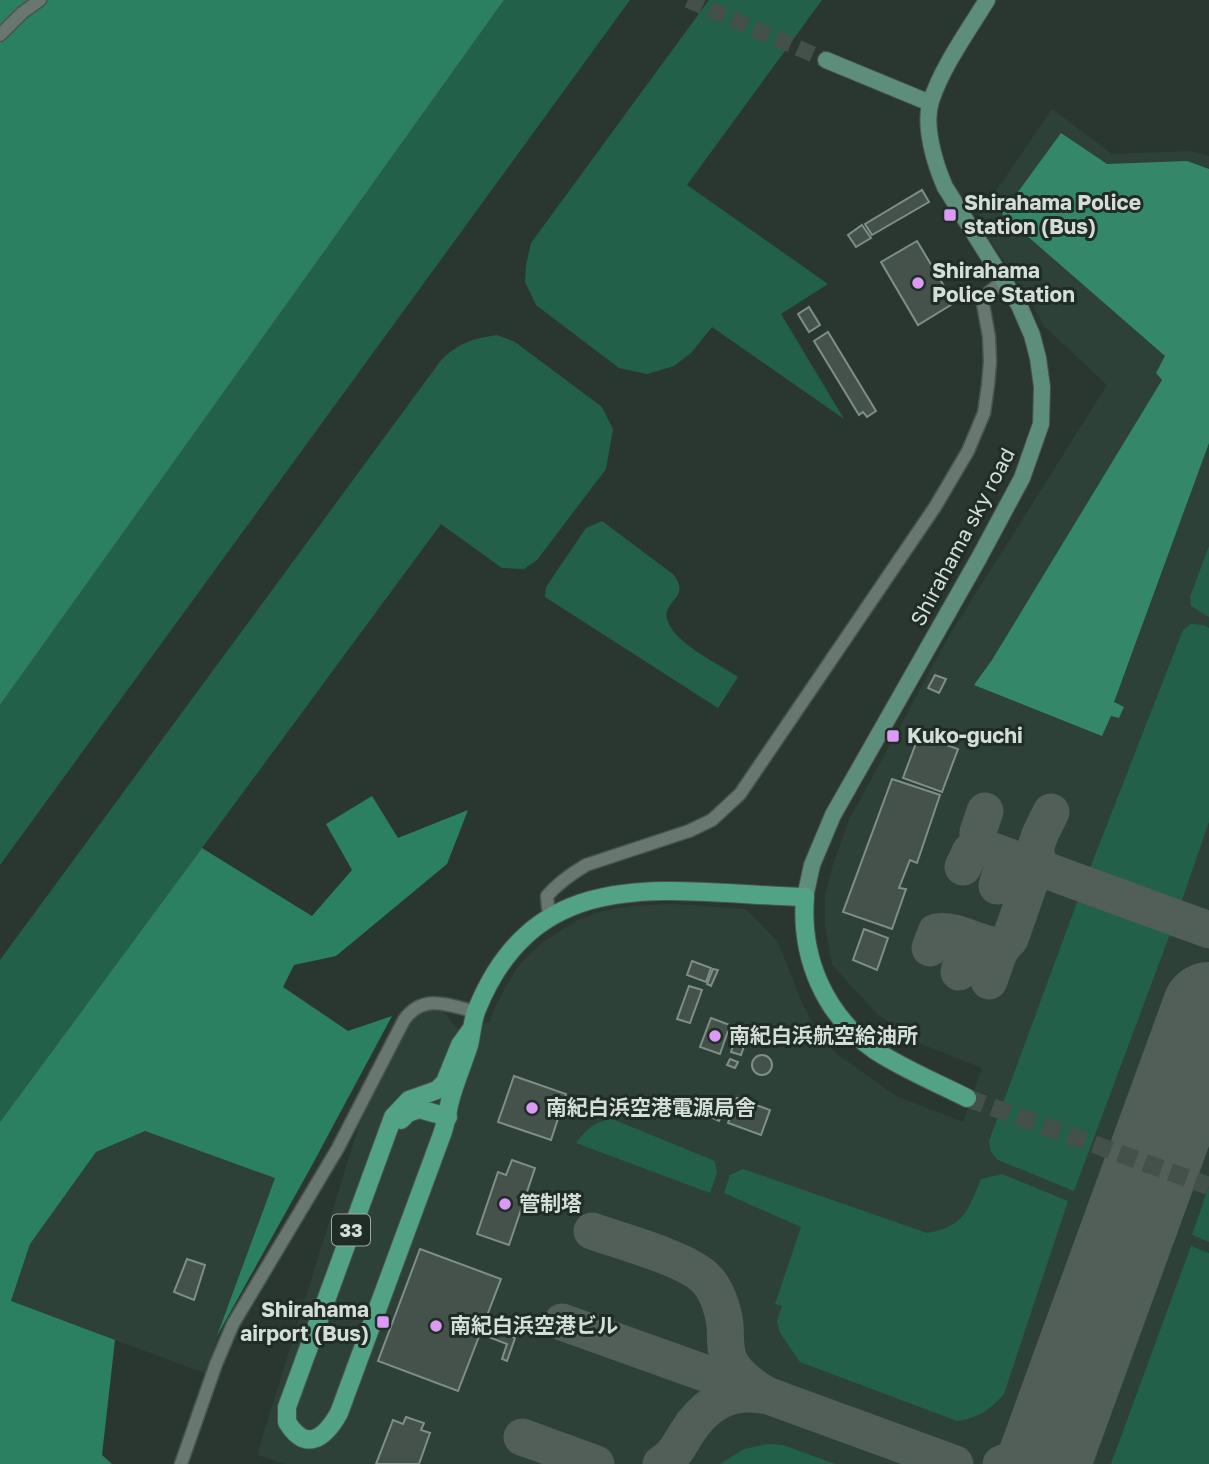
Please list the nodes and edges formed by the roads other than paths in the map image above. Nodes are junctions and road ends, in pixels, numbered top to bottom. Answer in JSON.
{"nodes":[{"id":1,"x":40,"y":0,"type":"edge"},
{"id":2,"x":987,"y":0,"type":"edge"},
{"id":3,"x":0,"y":35,"type":"edge"},
{"id":4,"x":826,"y":60,"type":"tunnel mouth"},
{"id":5,"x":930,"y":103,"type":"junction"},
{"id":6,"x":1004,"y":280,"type":"junction"},
{"id":7,"x":805,"y":897,"type":"junction"},
{"id":8,"x":553,"y":916,"type":"junction"},
{"id":9,"x":476,"y":1012,"type":"junction"},
{"id":10,"x":470,"y":1031,"type":"junction"},
{"id":11,"x":969,"y":1093,"type":"tunnel mouth"},
{"id":12,"x":448,"y":1118,"type":"junction"},
{"id":13,"x":379,"y":1152,"type":"junction"},
{"id":14,"x":181,"y":1464,"type":"edge"}],
"edges":[{"from":1,"to":3,"type":"street"},
{"from":2,"to":5,"type":"street","name":"Shirahama sky road"},
{"from":4,"to":5,"type":"street"},
{"from":5,"to":6,"type":"street","name":"Shirahama sky road"},
{"from":6,"to":7,"type":"street","name":"Shirahama sky road"},
{"from":6,"to":8,"type":"street"},
{"from":7,"to":8,"type":"main road","number":"33"},
{"from":7,"to":11,"type":"main road"},
{"from":8,"to":9,"type":"main road","number":"33"},
{"from":9,"to":10,"type":"main road","number":"33"},
{"from":9,"to":14,"type":"street"},
{"from":10,"to":12,"type":"main road","number":"33"},
{"from":10,"to":13,"type":"main road","number":"33"},
{"from":12,"to":13,"type":"main road"},
{"from":12,"to":13,"type":"main road","number":"33"}]}
